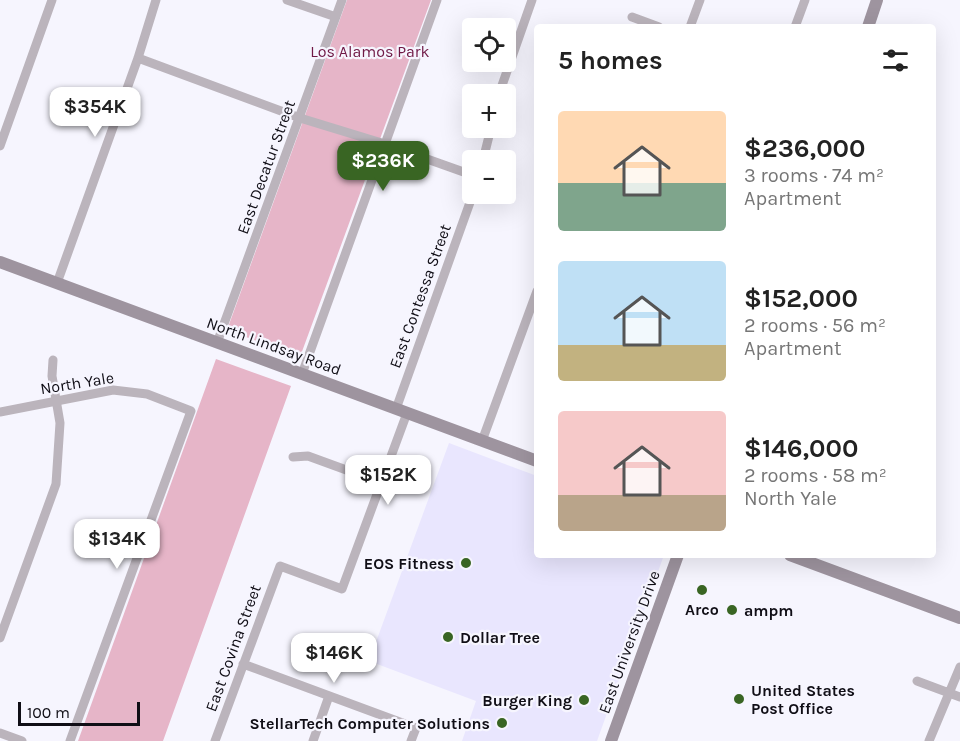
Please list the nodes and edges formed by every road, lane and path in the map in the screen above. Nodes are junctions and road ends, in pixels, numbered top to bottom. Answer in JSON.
{"nodes":[{"id":1,"x":52,"y":0,"type":"edge"},
{"id":2,"x":156,"y":0,"type":"edge"},
{"id":3,"x":287,"y":0,"type":"edge"},
{"id":4,"x":342,"y":0,"type":"edge"},
{"id":5,"x":437,"y":0,"type":"edge"},
{"id":6,"x":532,"y":0,"type":"edge"},
{"id":7,"x":700,"y":0,"type":"edge"},
{"id":8,"x":805,"y":0,"type":"edge"},
{"id":9,"x":877,"y":0,"type":"edge"},
{"id":10,"x":336,"y":17,"type":"junction"},
{"id":11,"x":632,"y":17,"type":"dead end"},
{"id":12,"x":651,"y":24,"type":"edge"},
{"id":13,"x":691,"y":24,"type":"edge"},
{"id":14,"x":796,"y":24,"type":"edge"},
{"id":15,"x":869,"y":24,"type":"edge"},
{"id":16,"x":138,"y":58,"type":"junction"},
{"id":17,"x":503,"y":84,"type":"edge"},
{"id":18,"x":300,"y":118,"type":"junction"},
{"id":19,"x":386,"y":144,"type":"junction"},
{"id":20,"x":0,"y":146,"type":"edge"},
{"id":21,"x":462,"y":171,"type":"edge"},
{"id":22,"x":470,"y":204,"type":"edge"},
{"id":23,"x":0,"y":262,"type":"edge"},
{"id":24,"x":57,"y":284,"type":"junction"},
{"id":25,"x":534,"y":299,"type":"edge"},
{"id":26,"x":217,"y":343,"type":"junction"},
{"id":27,"x":53,"y":360,"type":"dead end"},
{"id":28,"x":302,"y":374,"type":"junction"},
{"id":29,"x":57,"y":401,"type":"junction"},
{"id":30,"x":0,"y":411,"type":"edge"},
{"id":31,"x":401,"y":411,"type":"junction"},
{"id":32,"x":482,"y":441,"type":"junction"},
{"id":33,"x":293,"y":457,"type":"dead end"},
{"id":34,"x":534,"y":460,"type":"edge"},
{"id":35,"x":382,"y":483,"type":"junction"},
{"id":36,"x":677,"y":558,"type":"edge"},
{"id":37,"x":798,"y":558,"type":"edge"},
{"id":38,"x":280,"y":566,"type":"joint"},
{"id":39,"x":960,"y":618,"type":"edge"},
{"id":40,"x":0,"y":638,"type":"edge"},
{"id":41,"x":243,"y":664,"type":"junction"},
{"id":42,"x":960,"y":667,"type":"edge"},
{"id":43,"x":916,"y":681,"type":"dead end"},
{"id":44,"x":950,"y":693,"type":"junction"},
{"id":45,"x":329,"y":696,"type":"junction"},
{"id":46,"x":960,"y":697,"type":"edge"},
{"id":47,"x":0,"y":733,"type":"edge"},
{"id":48,"x":22,"y":741,"type":"edge"},
{"id":49,"x":70,"y":741,"type":"edge"},
{"id":50,"x":215,"y":741,"type":"edge"},
{"id":51,"x":313,"y":741,"type":"edge"},
{"id":52,"x":411,"y":741,"type":"edge"},
{"id":53,"x":611,"y":741,"type":"edge"},
{"id":54,"x":929,"y":741,"type":"edge"}],
"edges":[{"from":1,"to":20,"type":"street"},
{"from":2,"to":16,"type":"street"},
{"from":3,"to":10,"type":"street"},
{"from":4,"to":10,"type":"street","name":"East Decatur Street"},
{"from":5,"to":19,"type":"street"},
{"from":6,"to":17,"type":"street"},
{"from":7,"to":13,"type":"street"},
{"from":8,"to":14,"type":"street"},
{"from":9,"to":15,"type":"main road"},
{"from":10,"to":18,"type":"street","name":"East Decatur Street"},
{"from":11,"to":12,"type":"street"},
{"from":16,"to":18,"type":"street"},
{"from":16,"to":24,"type":"street"},
{"from":18,"to":19,"type":"street"},
{"from":18,"to":26,"type":"street","name":"East Decatur Street"},
{"from":19,"to":21,"type":"street"},
{"from":19,"to":28,"type":"street"},
{"from":22,"to":31,"type":"street","name":"East Contessa Street"},
{"from":23,"to":24,"type":"main road","name":"North Lindsay Road"},
{"from":24,"to":26,"type":"main road","name":"North Lindsay Road"},
{"from":25,"to":32,"type":"street"},
{"from":26,"to":28,"type":"main road","name":"North Lindsay Road"},
{"from":27,"to":29,"type":"street"},
{"from":28,"to":31,"type":"main road","name":"North Lindsay Road"},
{"from":29,"to":30,"type":"street","name":"North Yale"},
{"from":29,"to":40,"type":"street"},
{"from":29,"to":49,"type":"street","name":"North Yale"},
{"from":31,"to":32,"type":"main road","name":"North Lindsay Road"},
{"from":31,"to":35,"type":"street","name":"East Contessa Street"},
{"from":32,"to":34,"type":"main road","name":"North Lindsay Road"},
{"from":33,"to":35,"type":"street"},
{"from":35,"to":38,"type":"street","name":"East Contessa Street"},
{"from":36,"to":53,"type":"main road","name":"East University Drive"},
{"from":37,"to":39,"type":"main road"},
{"from":38,"to":41,"type":"street","name":"East Covina Street"},
{"from":41,"to":45,"type":"street"},
{"from":41,"to":50,"type":"street","name":"East Covina Street"},
{"from":42,"to":44,"type":"street"},
{"from":43,"to":44,"type":"street"},
{"from":44,"to":46,"type":"street"},
{"from":44,"to":54,"type":"street"},
{"from":45,"to":51,"type":"street"},
{"from":45,"to":52,"type":"street"},
{"from":47,"to":48,"type":"street"}]}
